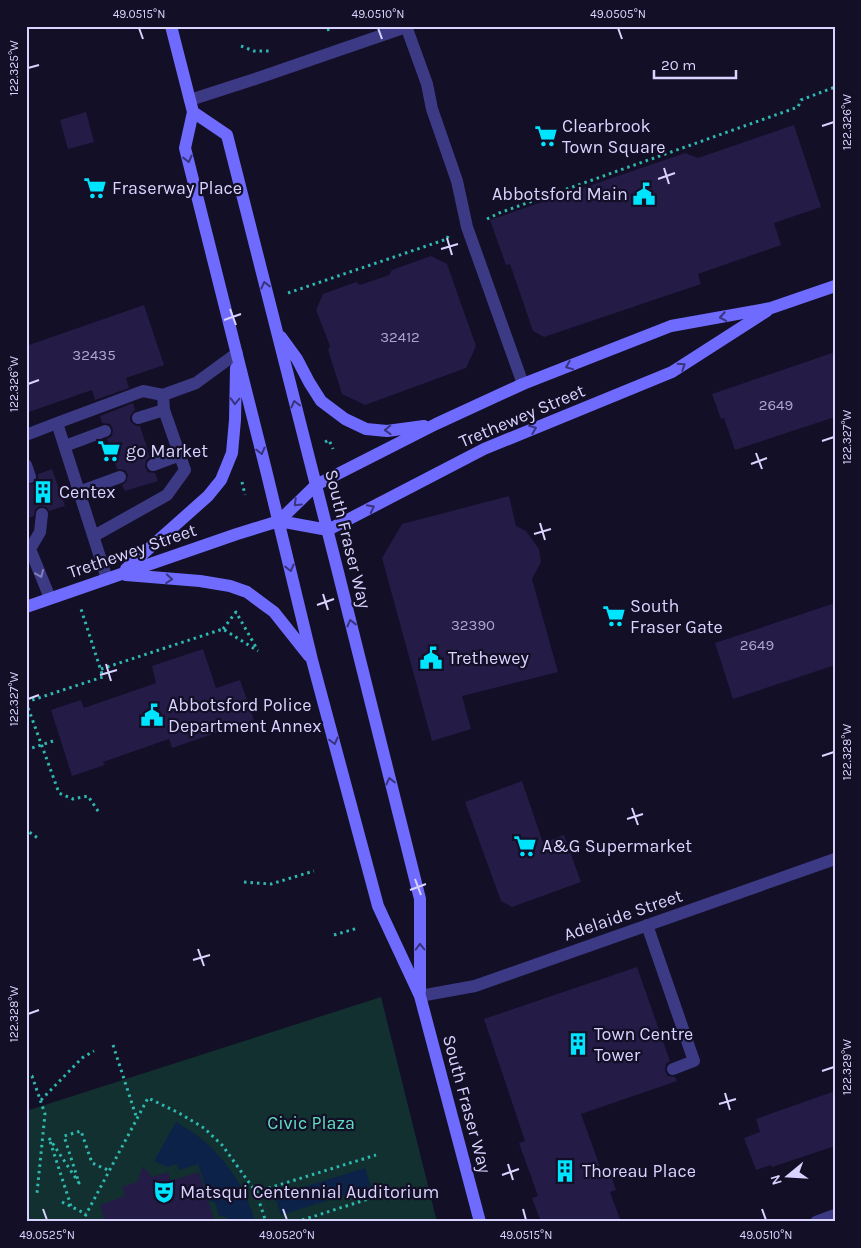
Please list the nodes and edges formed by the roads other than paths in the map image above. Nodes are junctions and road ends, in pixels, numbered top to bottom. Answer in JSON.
{"nodes":[{"id":1,"x":171,"y":26,"type":"edge"},
{"id":2,"x":406,"y":26,"type":"edge"},
{"id":3,"x":191,"y":106,"type":"junction"},
{"id":4,"x":835,"y":286,"type":"edge"},
{"id":5,"x":771,"y":308,"type":"junction"},
{"id":6,"x":277,"y":333,"type":"junction"},
{"id":7,"x":237,"y":353,"type":"junction"},
{"id":8,"x":523,"y":384,"type":"junction"},
{"id":9,"x":163,"y":395,"type":"junction"},
{"id":10,"x":164,"y":410,"type":"junction"},
{"id":11,"x":138,"y":418,"type":"dead end"},
{"id":12,"x":57,"y":423,"type":"junction"},
{"id":13,"x":436,"y":424,"type":"junction"},
{"id":14,"x":105,"y":431,"type":"dead end"},
{"id":15,"x":26,"y":435,"type":"edge"},
{"id":16,"x":65,"y":446,"type":"junction"},
{"id":17,"x":180,"y":455,"type":"junction"},
{"id":18,"x":153,"y":465,"type":"dead end"},
{"id":19,"x":120,"y":477,"type":"dead end"},
{"id":20,"x":316,"y":485,"type":"junction"},
{"id":21,"x":79,"y":492,"type":"junction"},
{"id":22,"x":42,"y":514,"type":"dead end"},
{"id":23,"x":278,"y":521,"type":"junction"},
{"id":24,"x":328,"y":530,"type":"junction"},
{"id":25,"x":94,"y":536,"type":"junction"},
{"id":26,"x":28,"y":548,"type":"edge"},
{"id":27,"x":121,"y":574,"type":"junction"},
{"id":28,"x":108,"y":579,"type":"junction"},
{"id":29,"x":50,"y":598,"type":"junction"},
{"id":30,"x":26,"y":606,"type":"edge"},
{"id":31,"x":312,"y":660,"type":"junction"},
{"id":32,"x":835,"y":859,"type":"edge"},
{"id":33,"x":647,"y":925,"type":"junction"},
{"id":34,"x":420,"y":996,"type":"junction"},
{"id":35,"x":673,"y":1069,"type":"dead end"},
{"id":36,"x":835,"y":1215,"type":"edge"},
{"id":37,"x":480,"y":1222,"type":"edge"},
{"id":38,"x":816,"y":1222,"type":"edge"}],
"edges":[{"from":1,"to":3,"type":"main road","name":"South Fraser Way"},
{"from":2,"to":3,"type":"street"},
{"from":2,"to":8,"type":"street"},
{"from":6,"to":3,"type":"main road","name":"South Fraser Way","one_way":true},
{"from":3,"to":7,"type":"main road","name":"South Fraser Way","one_way":true},
{"from":4,"to":5,"type":"main road","name":"Trethewey Street"},
{"from":5,"to":8,"type":"main road","name":"Trethewey Street","one_way":true},
{"from":24,"to":5,"type":"main road","name":"Trethewey Street","one_way":true},
{"from":13,"to":6,"type":"main road","one_way":true},
{"from":20,"to":6,"type":"main road","name":"South Fraser Way","one_way":true},
{"from":7,"to":9,"type":"street"},
{"from":7,"to":23,"type":"main road","name":"South Fraser Way","one_way":true},
{"from":7,"to":27,"type":"main road","one_way":true},
{"from":8,"to":13,"type":"main road","name":"Trethewey Street"},
{"from":9,"to":10,"type":"street"},
{"from":9,"to":12,"type":"street"},
{"from":10,"to":11,"type":"street"},
{"from":10,"to":17,"type":"street"},
{"from":12,"to":15,"type":"street"},
{"from":12,"to":16,"type":"street"},
{"from":13,"to":20,"type":"main road","name":"Trethewey Street"},
{"from":14,"to":16,"type":"street"},
{"from":16,"to":21,"type":"street"},
{"from":17,"to":18,"type":"street"},
{"from":17,"to":25,"type":"street"},
{"from":19,"to":21,"type":"street"},
{"from":20,"to":23,"type":"main road","name":"Trethewey Street","one_way":true},
{"from":20,"to":24,"type":"main road","name":"South Fraser Way"},
{"from":21,"to":25,"type":"street"},
{"from":22,"to":26,"type":"street"},
{"from":23,"to":24,"type":"main road","name":"Trethewey Street"},
{"from":23,"to":27,"type":"main road","name":"Trethewey Street"},
{"from":23,"to":31,"type":"main road","name":"South Fraser Way","one_way":true},
{"from":34,"to":24,"type":"main road","name":"South Fraser Way","one_way":true},
{"from":25,"to":28,"type":"street"},
{"from":26,"to":29,"type":"street","one_way":true},
{"from":27,"to":28,"type":"main road","name":"Trethewey Street"},
{"from":27,"to":31,"type":"main road","one_way":true},
{"from":28,"to":29,"type":"main road","name":"Trethewey Street"},
{"from":29,"to":30,"type":"main road","name":"Trethewey Street"},
{"from":31,"to":34,"type":"main road","name":"South Fraser Way","one_way":true},
{"from":32,"to":33,"type":"street","name":"Adelaide Street"},
{"from":33,"to":34,"type":"street","name":"Adelaide Street"},
{"from":33,"to":35,"type":"street"},
{"from":34,"to":37,"type":"main road","name":"South Fraser Way"},
{"from":36,"to":38,"type":"street"}]}
